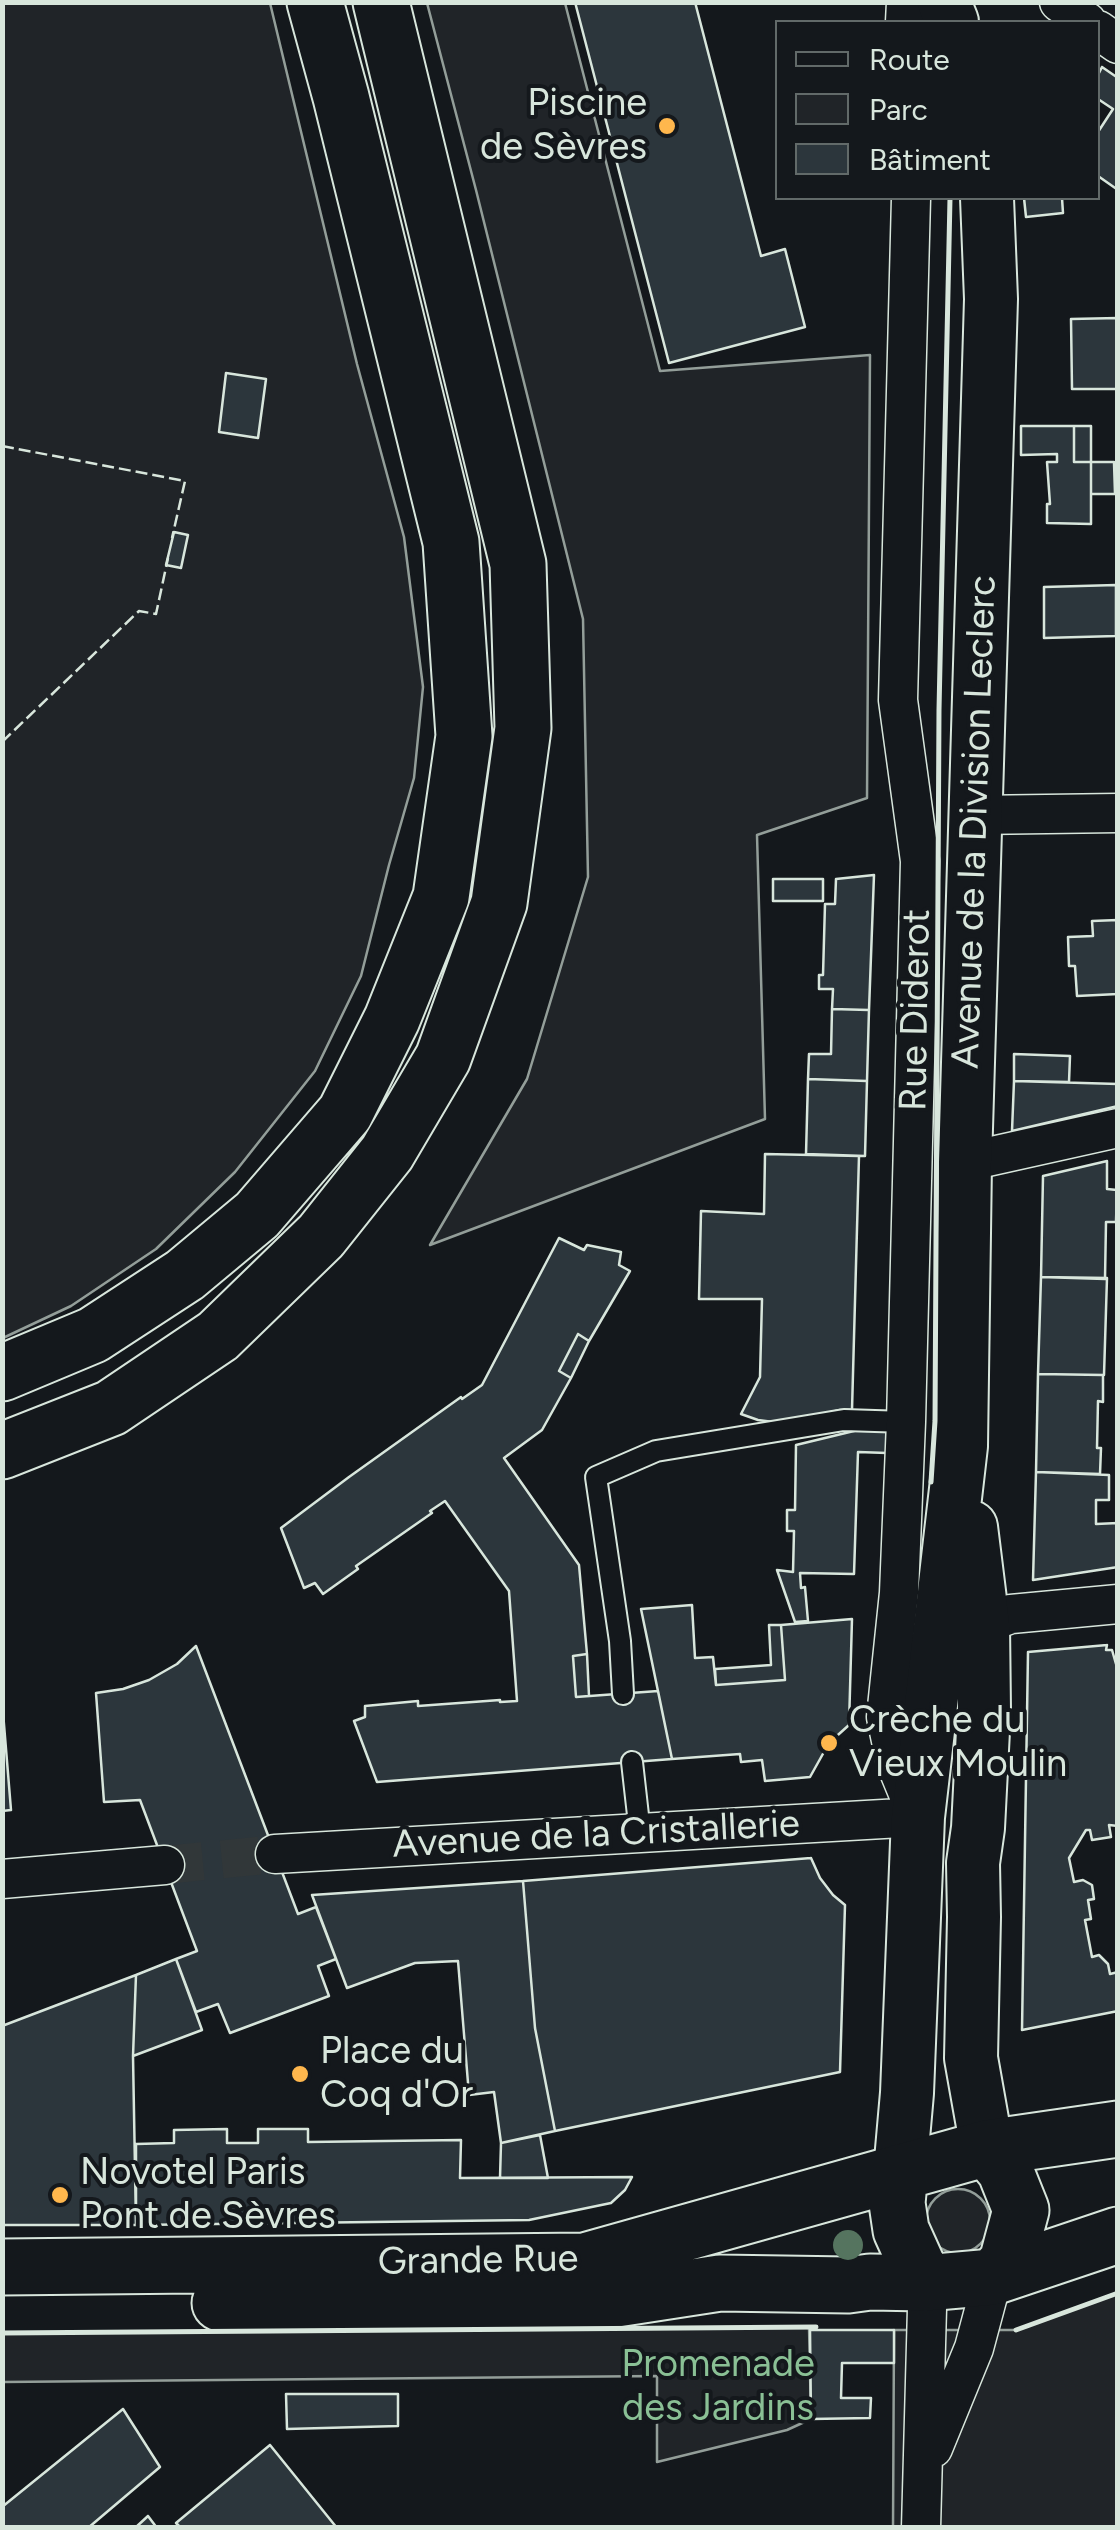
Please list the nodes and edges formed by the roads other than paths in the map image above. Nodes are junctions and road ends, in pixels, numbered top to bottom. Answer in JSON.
{"nodes":[{"id":1,"x":315,"y":2,"type":"edge"},
{"id":2,"x":381,"y":2,"type":"edge"},
{"id":3,"x":1059,"y":2,"type":"edge"},
{"id":4,"x":1084,"y":20,"type":"edge"},
{"id":5,"x":912,"y":200,"type":"edge"},
{"id":6,"x":986,"y":200,"type":"edge"},
{"id":7,"x":1118,"y":813,"type":"edge"},
{"id":8,"x":974,"y":815,"type":"junction"},
{"id":9,"x":1118,"y":1128,"type":"edge"},
{"id":10,"x":965,"y":1162,"type":"junction"},
{"id":11,"x":2,"y":1373,"type":"edge"},
{"id":12,"x":906,"y":1422,"type":"junction"},
{"id":13,"x":962,"y":1446,"type":"junction"},
{"id":14,"x":2,"y":1451,"type":"edge"},
{"id":15,"x":1118,"y":1604,"type":"edge"},
{"id":16,"x":983,"y":1624,"type":"junction"},
{"id":17,"x":622,"y":1694,"type":"dead end"},
{"id":18,"x":983,"y":1756,"type":"junction"},
{"id":19,"x":632,"y":1762,"type":"dead end"},
{"id":20,"x":918,"y":1817,"type":"junction"},
{"id":21,"x":640,"y":1833,"type":"junction"},
{"id":22,"x":275,"y":1854,"type":"tunnel mouth"},
{"id":23,"x":972,"y":1863,"type":"junction"},
{"id":24,"x":165,"y":1866,"type":"tunnel mouth"},
{"id":25,"x":2,"y":1879,"type":"edge"},
{"id":26,"x":1118,"y":2129,"type":"edge"},
{"id":27,"x":988,"y":2148,"type":"junction"},
{"id":28,"x":900,"y":2172,"type":"junction"},
{"id":29,"x":1118,"y":2235,"type":"edge"},
{"id":30,"x":2,"y":2267,"type":"edge"},
{"id":31,"x":993,"y":2277,"type":"junction"},
{"id":32,"x":925,"y":2284,"type":"junction"},
{"id":33,"x":2,"y":2304,"type":"edge"},
{"id":34,"x":924,"y":2469,"type":"junction"},
{"id":35,"x":921,"y":2528,"type":"edge"}],
"edges":[{"from":1,"to":11,"type":"main road"},
{"from":2,"to":14,"type":"main road"},
{"from":3,"to":4,"type":"street"},
{"from":5,"to":12,"type":"street","name":"Rue Diderot"},
{"from":6,"to":8,"type":"main road","name":"Avenue de la Division Leclerc"},
{"from":7,"to":8,"type":"street"},
{"from":8,"to":10,"type":"main road","name":"Avenue de la Division Leclerc"},
{"from":9,"to":10,"type":"street"},
{"from":10,"to":13,"type":"main road","name":"Avenue de la Division Leclerc"},
{"from":12,"to":17,"type":"lane"},
{"from":12,"to":20,"type":"street","name":"Rue Diderot"},
{"from":13,"to":16,"type":"main road","name":"Avenue de la Division Leclerc"},
{"from":13,"to":20,"type":"main road","name":"Avenue de la Division Leclerc"},
{"from":15,"to":16,"type":"street"},
{"from":16,"to":18,"type":"main road","name":"Avenue de la Division Leclerc"},
{"from":18,"to":20,"type":"street"},
{"from":18,"to":23,"type":"main road","name":"Avenue de la Division Leclerc"},
{"from":19,"to":21,"type":"lane"},
{"from":20,"to":21,"type":"street","name":"Avenue de la Cristallerie"},
{"from":20,"to":23,"type":"main road"},
{"from":20,"to":28,"type":"main road","name":"Avenue de la Division Leclerc"},
{"from":21,"to":22,"type":"street","name":"Avenue de la Cristallerie"},
{"from":23,"to":27,"type":"main road","name":"Avenue de la Division Leclerc"},
{"from":24,"to":25,"type":"street"},
{"from":26,"to":27,"type":"main road","name":"Grande Rue"},
{"from":27,"to":28,"type":"main road","name":"Grande Rue"},
{"from":27,"to":31,"type":"main road"},
{"from":28,"to":30,"type":"main road","name":"Grande Rue"},
{"from":28,"to":32,"type":"main road"},
{"from":29,"to":31,"type":"main road","name":"Grande Rue"},
{"from":31,"to":32,"type":"main road","name":"Grande Rue"},
{"from":31,"to":34,"type":"street"},
{"from":32,"to":33,"type":"main road","name":"Grande Rue"},
{"from":32,"to":34,"type":"street"},
{"from":34,"to":35,"type":"street"}]}
